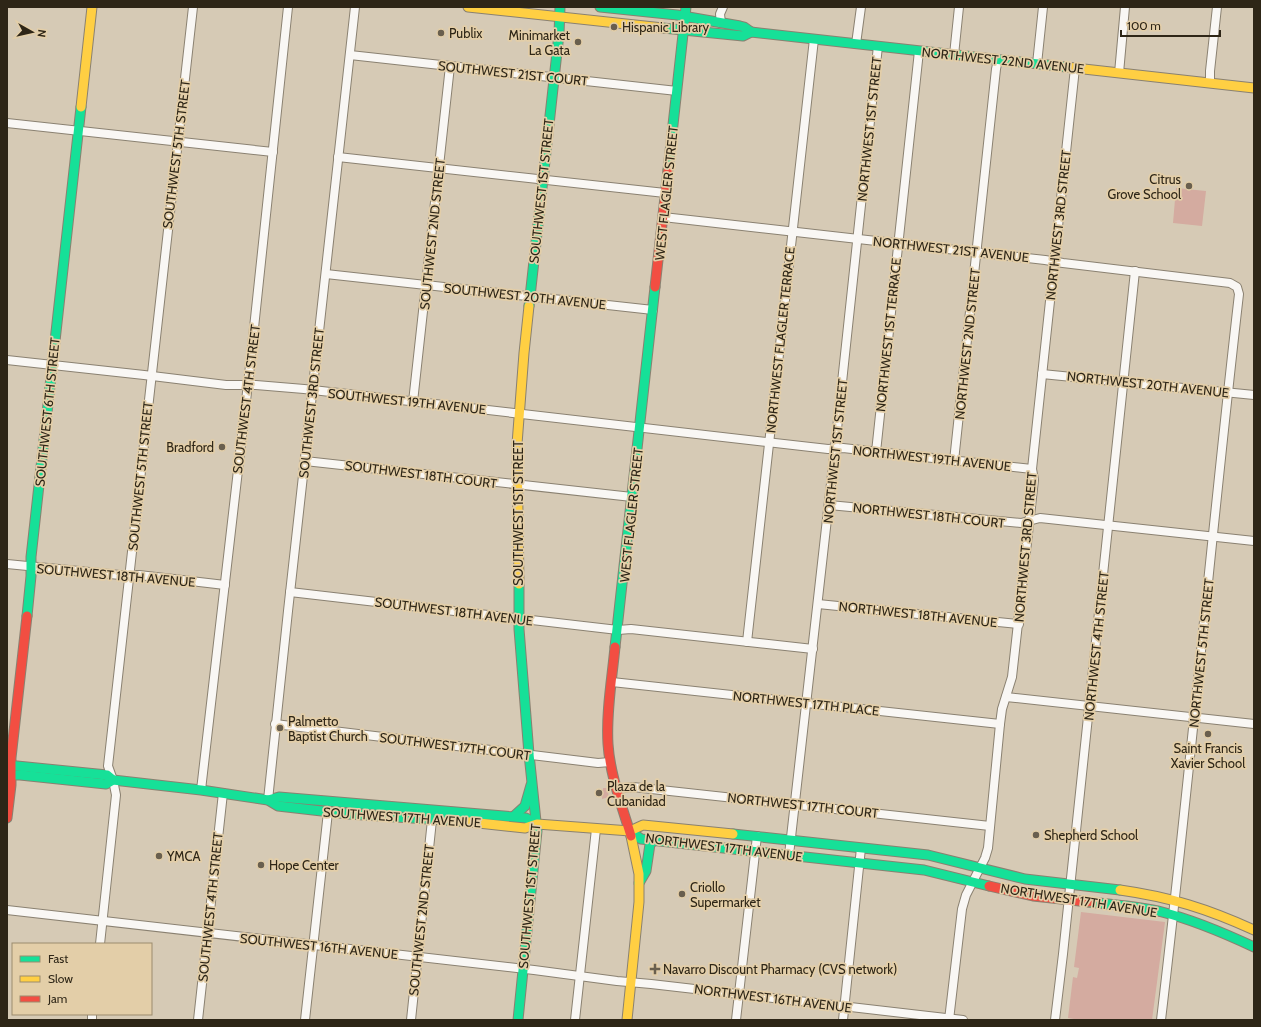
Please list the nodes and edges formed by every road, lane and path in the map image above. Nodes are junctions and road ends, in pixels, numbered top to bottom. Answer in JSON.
{"nodes":[{"id":1,"x":92,"y":7,"type":"edge"},
{"id":2,"x":193,"y":7,"type":"edge"},
{"id":3,"x":288,"y":7,"type":"edge"},
{"id":4,"x":355,"y":7,"type":"edge"},
{"id":5,"x":468,"y":7,"type":"edge"},
{"id":6,"x":560,"y":7,"type":"edge"},
{"id":7,"x":600,"y":7,"type":"edge"},
{"id":8,"x":676,"y":7,"type":"edge"},
{"id":9,"x":686,"y":7,"type":"edge"},
{"id":10,"x":724,"y":7,"type":"edge"},
{"id":11,"x":861,"y":7,"type":"edge"},
{"id":12,"x":960,"y":7,"type":"edge"},
{"id":13,"x":1043,"y":7,"type":"edge"},
{"id":14,"x":1125,"y":7,"type":"edge"},
{"id":15,"x":1217,"y":7,"type":"edge"},
{"id":16,"x":489,"y":8,"type":"edge"},
{"id":17,"x":649,"y":10,"type":"edge"},
{"id":18,"x":560,"y":17,"type":"junction"},
{"id":19,"x":685,"y":17,"type":"junction"},
{"id":20,"x":720,"y":23,"type":"junction"},
{"id":21,"x":684,"y":30,"type":"junction"},
{"id":22,"x":751,"y":32,"type":"junction"},
{"id":23,"x":814,"y":39,"type":"junction"},
{"id":24,"x":856,"y":44,"type":"junction"},
{"id":25,"x":878,"y":46,"type":"junction"},
{"id":26,"x":919,"y":51,"type":"junction"},
{"id":27,"x":350,"y":55,"type":"junction"},
{"id":28,"x":954,"y":55,"type":"junction"},
{"id":29,"x":998,"y":60,"type":"junction"},
{"id":30,"x":1037,"y":64,"type":"junction"},
{"id":31,"x":450,"y":66,"type":"junction"},
{"id":32,"x":1075,"y":68,"type":"junction"},
{"id":33,"x":1119,"y":73,"type":"junction"},
{"id":34,"x":554,"y":77,"type":"junction"},
{"id":35,"x":1210,"y":83,"type":"junction"},
{"id":36,"x":1254,"y":88,"type":"edge"},
{"id":37,"x":677,"y":91,"type":"junction"},
{"id":38,"x":7,"y":123,"type":"edge"},
{"id":39,"x":78,"y":131,"type":"junction"},
{"id":40,"x":178,"y":141,"type":"junction"},
{"id":41,"x":273,"y":152,"type":"junction"},
{"id":42,"x":338,"y":157,"type":"junction"},
{"id":43,"x":439,"y":168,"type":"junction"},
{"id":44,"x":543,"y":180,"type":"junction"},
{"id":45,"x":665,"y":193,"type":"junction"},
{"id":46,"x":663,"y":217,"type":"junction"},
{"id":47,"x":792,"y":232,"type":"junction"},
{"id":48,"x":858,"y":239,"type":"junction"},
{"id":49,"x":898,"y":244,"type":"junction"},
{"id":50,"x":976,"y":252,"type":"junction"},
{"id":51,"x":1054,"y":261,"type":"junction"},
{"id":52,"x":1135,"y":271,"type":"junction"},
{"id":53,"x":326,"y":274,"type":"junction"},
{"id":54,"x":426,"y":285,"type":"junction"},
{"id":55,"x":1237,"y":287,"type":"joint"},
{"id":56,"x":530,"y":296,"type":"junction"},
{"id":57,"x":653,"y":310,"type":"junction"},
{"id":58,"x":7,"y":360,"type":"edge"},
{"id":59,"x":53,"y":366,"type":"junction"},
{"id":60,"x":1042,"y":374,"type":"junction"},
{"id":61,"x":150,"y":376,"type":"junction"},
{"id":62,"x":1123,"y":382,"type":"junction"},
{"id":63,"x":247,"y":385,"type":"junction"},
{"id":64,"x":313,"y":390,"type":"junction"},
{"id":65,"x":1228,"y":392,"type":"junction"},
{"id":66,"x":1254,"y":395,"type":"edge"},
{"id":67,"x":413,"y":402,"type":"junction"},
{"id":68,"x":519,"y":413,"type":"junction"},
{"id":69,"x":640,"y":428,"type":"junction"},
{"id":70,"x":769,"y":442,"type":"junction"},
{"id":71,"x":835,"y":449,"type":"junction"},
{"id":72,"x":876,"y":452,"type":"junction"},
{"id":73,"x":305,"y":461,"type":"junction"},
{"id":74,"x":954,"y":461,"type":"junction"},
{"id":75,"x":1032,"y":469,"type":"junction"},
{"id":76,"x":517,"y":485,"type":"junction"},
{"id":77,"x":632,"y":497,"type":"junction"},
{"id":78,"x":829,"y":505,"type":"junction"},
{"id":79,"x":1029,"y":522,"type":"junction"},
{"id":80,"x":1108,"y":525,"type":"junction"},
{"id":81,"x":1213,"y":537,"type":"junction"},
{"id":82,"x":1254,"y":541,"type":"edge"},
{"id":83,"x":7,"y":564,"type":"edge"},
{"id":84,"x":31,"y":567,"type":"junction"},
{"id":85,"x":129,"y":575,"type":"junction"},
{"id":86,"x":225,"y":585,"type":"junction"},
{"id":87,"x":290,"y":592,"type":"junction"},
{"id":88,"x":818,"y":604,"type":"junction"},
{"id":89,"x":518,"y":618,"type":"junction"},
{"id":90,"x":1019,"y":624,"type":"junction"},
{"id":91,"x":618,"y":630,"type":"junction"},
{"id":92,"x":747,"y":642,"type":"junction"},
{"id":93,"x":813,"y":649,"type":"junction"},
{"id":94,"x":612,"y":682,"type":"junction"},
{"id":95,"x":1006,"y":697,"type":"junction"},
{"id":96,"x":806,"y":703,"type":"junction"},
{"id":97,"x":1089,"y":706,"type":"junction"},
{"id":98,"x":1194,"y":717,"type":"junction"},
{"id":99,"x":275,"y":724,"type":"junction"},
{"id":100,"x":1000,"y":724,"type":"junction"},
{"id":101,"x":1254,"y":724,"type":"edge"},
{"id":102,"x":529,"y":754,"type":"junction"},
{"id":103,"x":610,"y":762,"type":"junction"},
{"id":104,"x":9,"y":770,"type":"edge"},
{"id":105,"x":113,"y":780,"type":"junction"},
{"id":106,"x":532,"y":781,"type":"junction"},
{"id":107,"x":201,"y":790,"type":"junction"},
{"id":108,"x":617,"y":790,"type":"junction"},
{"id":109,"x":222,"y":793,"type":"junction"},
{"id":110,"x":268,"y":800,"type":"junction"},
{"id":111,"x":340,"y":803,"type":"junction"},
{"id":112,"x":795,"y":804,"type":"junction"},
{"id":113,"x":427,"y":810,"type":"junction"},
{"id":114,"x":328,"y":812,"type":"junction"},
{"id":115,"x":514,"y":816,"type":"junction"},
{"id":116,"x":7,"y":818,"type":"edge"},
{"id":117,"x":432,"y":820,"type":"junction"},
{"id":118,"x":537,"y":824,"type":"junction"},
{"id":119,"x":990,"y":826,"type":"junction"},
{"id":120,"x":596,"y":829,"type":"junction"},
{"id":121,"x":630,"y":831,"type":"junction"},
{"id":122,"x":756,"y":836,"type":"junction"},
{"id":123,"x":655,"y":840,"type":"junction"},
{"id":124,"x":791,"y":840,"type":"junction"},
{"id":125,"x":861,"y":848,"type":"junction"},
{"id":126,"x":755,"y":852,"type":"junction"},
{"id":127,"x":789,"y":856,"type":"junction"},
{"id":128,"x":859,"y":863,"type":"junction"},
{"id":129,"x":980,"y":867,"type":"junction"},
{"id":130,"x":972,"y":881,"type":"junction"},
{"id":131,"x":639,"y":883,"type":"junction"},
{"id":132,"x":1070,"y":884,"type":"junction"},
{"id":133,"x":1068,"y":900,"type":"junction"},
{"id":134,"x":1175,"y":900,"type":"junction"},
{"id":135,"x":7,"y":910,"type":"edge"},
{"id":136,"x":1174,"y":915,"type":"junction"},
{"id":137,"x":102,"y":921,"type":"junction"},
{"id":138,"x":1254,"y":930,"type":"edge"},
{"id":139,"x":208,"y":933,"type":"junction"},
{"id":140,"x":100,"y":943,"type":"edge"},
{"id":141,"x":313,"y":945,"type":"junction"},
{"id":142,"x":1254,"y":947,"type":"edge"},
{"id":143,"x":418,"y":957,"type":"junction"},
{"id":144,"x":523,"y":969,"type":"junction"},
{"id":145,"x":580,"y":976,"type":"junction"},
{"id":146,"x":631,"y":982,"type":"junction"},
{"id":147,"x":739,"y":994,"type":"junction"},
{"id":148,"x":844,"y":1006,"type":"junction"},
{"id":149,"x":949,"y":1019,"type":"edge"},
{"id":150,"x":198,"y":1020,"type":"edge"},
{"id":151,"x":305,"y":1020,"type":"edge"},
{"id":152,"x":411,"y":1020,"type":"edge"},
{"id":153,"x":518,"y":1020,"type":"edge"},
{"id":154,"x":575,"y":1020,"type":"edge"},
{"id":155,"x":627,"y":1020,"type":"edge"},
{"id":156,"x":736,"y":1020,"type":"edge"},
{"id":157,"x":843,"y":1020,"type":"edge"},
{"id":158,"x":963,"y":1020,"type":"edge"},
{"id":159,"x":1055,"y":1020,"type":"edge"},
{"id":160,"x":1161,"y":1020,"type":"edge"}],
"edges":[{"from":1,"to":39,"type":"main road","name":"SOUTHWEST 6TH STREET"},
{"from":2,"to":40,"type":"street","name":"SOUTHWEST 5TH STREET"},
{"from":3,"to":41,"type":"street","name":"SOUTHWEST 4TH STREET"},
{"from":4,"to":27,"type":"street","name":"SOUTHWEST 3RD STREET"},
{"from":5,"to":16,"type":"main road","name":"NORTHWEST 22ND AVENUE"},
{"from":6,"to":18,"type":"main road","name":"SOUTHWEST 1ST STREET"},
{"from":7,"to":17,"type":"main road","name":"NORTHWEST 22ND AVENUE"},
{"from":8,"to":19,"type":"main road"},
{"from":9,"to":19,"type":"main road","name":"WEST FLAGLER STREET"},
{"from":10,"to":20,"type":"street"},
{"from":11,"to":24,"type":"street","name":"NORTHWEST 1ST STREET"},
{"from":12,"to":28,"type":"street"},
{"from":13,"to":30,"type":"street"},
{"from":14,"to":33,"type":"street"},
{"from":15,"to":35,"type":"street"},
{"from":16,"to":18,"type":"main road","name":"NORTHWEST 22ND AVENUE"},
{"from":17,"to":19,"type":"main road","name":"NORTHWEST 22ND AVENUE"},
{"from":18,"to":21,"type":"main road","name":"NORTHWEST 22ND AVENUE"},
{"from":18,"to":34,"type":"main road","name":"SOUTHWEST 1ST STREET"},
{"from":19,"to":20,"type":"main road","name":"NORTHWEST 22ND AVENUE"},
{"from":19,"to":21,"type":"main road","name":"WEST FLAGLER STREET"},
{"from":20,"to":22,"type":"main road","name":"NORTHWEST 22ND AVENUE"},
{"from":21,"to":22,"type":"main road","name":"NORTHWEST 22ND AVENUE"},
{"from":21,"to":37,"type":"main road","name":"WEST FLAGLER STREET"},
{"from":22,"to":23,"type":"main road","name":"NORTHWEST 22ND AVENUE"},
{"from":23,"to":24,"type":"main road","name":"NORTHWEST 22ND AVENUE"},
{"from":23,"to":47,"type":"street","name":"NORTHWEST FLAGLER TERRACE"},
{"from":24,"to":25,"type":"main road","name":"NORTHWEST 22ND AVENUE"},
{"from":25,"to":26,"type":"main road","name":"NORTHWEST 22ND AVENUE"},
{"from":25,"to":48,"type":"street","name":"NORTHWEST 1ST STREET"},
{"from":26,"to":28,"type":"main road","name":"NORTHWEST 22ND AVENUE"},
{"from":26,"to":49,"type":"street","name":"NORTHWEST 1ST TERRACE"},
{"from":27,"to":31,"type":"street","name":"SOUTHWEST 21ST COURT"},
{"from":27,"to":42,"type":"street","name":"SOUTHWEST 3RD STREET"},
{"from":28,"to":29,"type":"main road","name":"NORTHWEST 22ND AVENUE"},
{"from":29,"to":30,"type":"main road","name":"NORTHWEST 22ND AVENUE"},
{"from":29,"to":50,"type":"street","name":"NORTHWEST 2ND STREET"},
{"from":30,"to":32,"type":"main road","name":"NORTHWEST 22ND AVENUE"},
{"from":31,"to":34,"type":"street","name":"SOUTHWEST 21ST COURT"},
{"from":31,"to":43,"type":"street","name":"SOUTHWEST 2ND STREET"},
{"from":32,"to":33,"type":"main road","name":"NORTHWEST 22ND AVENUE"},
{"from":32,"to":51,"type":"street","name":"NORTHWEST 3RD STREET"},
{"from":33,"to":35,"type":"main road","name":"NORTHWEST 22ND AVENUE"},
{"from":34,"to":37,"type":"street","name":"SOUTHWEST 21ST COURT"},
{"from":34,"to":44,"type":"main road","name":"SOUTHWEST 1ST STREET"},
{"from":35,"to":36,"type":"main road","name":"NORTHWEST 22ND AVENUE"},
{"from":37,"to":45,"type":"main road","name":"WEST FLAGLER STREET"},
{"from":38,"to":39,"type":"street"},
{"from":39,"to":40,"type":"street"},
{"from":39,"to":59,"type":"main road","name":"SOUTHWEST 6TH STREET"},
{"from":40,"to":41,"type":"street"},
{"from":40,"to":61,"type":"street","name":"SOUTHWEST 5TH STREET"},
{"from":41,"to":63,"type":"street","name":"SOUTHWEST 4TH STREET"},
{"from":42,"to":43,"type":"street"},
{"from":42,"to":53,"type":"street","name":"SOUTHWEST 3RD STREET"},
{"from":43,"to":44,"type":"street"},
{"from":43,"to":54,"type":"street","name":"SOUTHWEST 2ND STREET"},
{"from":44,"to":45,"type":"street"},
{"from":44,"to":56,"type":"main road","name":"SOUTHWEST 1ST STREET"},
{"from":45,"to":46,"type":"main road","name":"WEST FLAGLER STREET"},
{"from":46,"to":47,"type":"street","name":"NORTHWEST 21ST AVENUE"},
{"from":46,"to":57,"type":"main road","name":"WEST FLAGLER STREET"},
{"from":47,"to":48,"type":"street","name":"NORTHWEST 21ST AVENUE"},
{"from":47,"to":70,"type":"street","name":"NORTHWEST FLAGLER TERRACE"},
{"from":48,"to":49,"type":"street","name":"NORTHWEST 21ST AVENUE"},
{"from":48,"to":71,"type":"street","name":"NORTHWEST 1ST STREET"},
{"from":49,"to":50,"type":"street","name":"NORTHWEST 21ST AVENUE"},
{"from":49,"to":72,"type":"street","name":"NORTHWEST 1ST TERRACE"},
{"from":50,"to":51,"type":"street","name":"NORTHWEST 21ST AVENUE"},
{"from":50,"to":74,"type":"street","name":"NORTHWEST 2ND STREET"},
{"from":51,"to":52,"type":"street","name":"NORTHWEST 21ST AVENUE"},
{"from":51,"to":60,"type":"street","name":"NORTHWEST 3RD STREET"},
{"from":52,"to":55,"type":"street","name":"NORTHWEST 21ST AVENUE"},
{"from":52,"to":62,"type":"street","name":"NORTHWEST 4TH STREET"},
{"from":53,"to":54,"type":"street","name":"SOUTHWEST 20TH AVENUE"},
{"from":53,"to":64,"type":"street","name":"SOUTHWEST 3RD STREET"},
{"from":54,"to":56,"type":"street","name":"SOUTHWEST 20TH AVENUE"},
{"from":54,"to":67,"type":"street","name":"SOUTHWEST 2ND STREET"},
{"from":55,"to":65,"type":"street","name":"NORTHWEST 5TH STREET"},
{"from":56,"to":57,"type":"street","name":"SOUTHWEST 20TH AVENUE"},
{"from":56,"to":68,"type":"main road","name":"SOUTHWEST 1ST STREET"},
{"from":57,"to":69,"type":"main road","name":"WEST FLAGLER STREET"},
{"from":58,"to":59,"type":"street","name":"SOUTHWEST 19TH AVENUE"},
{"from":59,"to":61,"type":"street","name":"SOUTHWEST 19TH AVENUE"},
{"from":59,"to":84,"type":"main road","name":"SOUTHWEST 6TH STREET"},
{"from":60,"to":62,"type":"street","name":"NORTHWEST 20TH AVENUE"},
{"from":60,"to":75,"type":"street","name":"NORTHWEST 3RD STREET"},
{"from":61,"to":63,"type":"street","name":"SOUTHWEST 19TH AVENUE"},
{"from":61,"to":85,"type":"street","name":"SOUTHWEST 5TH STREET"},
{"from":62,"to":65,"type":"street","name":"NORTHWEST 20TH AVENUE"},
{"from":62,"to":80,"type":"street","name":"NORTHWEST 4TH STREET"},
{"from":63,"to":64,"type":"street","name":"SOUTHWEST 19TH AVENUE"},
{"from":63,"to":86,"type":"street","name":"SOUTHWEST 4TH STREET"},
{"from":64,"to":67,"type":"street","name":"SOUTHWEST 19TH AVENUE"},
{"from":64,"to":73,"type":"street","name":"SOUTHWEST 3RD STREET"},
{"from":65,"to":66,"type":"street","name":"NORTHWEST 20TH AVENUE"},
{"from":65,"to":81,"type":"street","name":"NORTHWEST 5TH STREET"},
{"from":67,"to":68,"type":"street","name":"SOUTHWEST 19TH AVENUE"},
{"from":68,"to":69,"type":"street","name":"SOUTHWEST 19TH AVENUE"},
{"from":68,"to":76,"type":"main road","name":"SOUTHWEST 1ST STREET"},
{"from":69,"to":70,"type":"street","name":"NORTHWEST 19TH AVENUE"},
{"from":69,"to":77,"type":"main road","name":"WEST FLAGLER STREET"},
{"from":70,"to":71,"type":"street","name":"NORTHWEST 19TH AVENUE"},
{"from":70,"to":92,"type":"street","name":"NORTHWEST FLAGLER TERRACE"},
{"from":71,"to":72,"type":"street","name":"NORTHWEST 19TH AVENUE"},
{"from":71,"to":78,"type":"street","name":"NORTHWEST 1ST STREET"},
{"from":72,"to":74,"type":"street","name":"NORTHWEST 19TH AVENUE"},
{"from":73,"to":76,"type":"street","name":"SOUTHWEST 18TH COURT"},
{"from":73,"to":87,"type":"street","name":"SOUTHWEST 3RD STREET"},
{"from":74,"to":75,"type":"street","name":"NORTHWEST 19TH AVENUE"},
{"from":75,"to":79,"type":"street","name":"NORTHWEST 3RD STREET"},
{"from":76,"to":77,"type":"street","name":"SOUTHWEST 18TH COURT"},
{"from":76,"to":89,"type":"main road","name":"SOUTHWEST 1ST STREET"},
{"from":77,"to":91,"type":"main road","name":"WEST FLAGLER STREET"},
{"from":78,"to":79,"type":"street","name":"NORTHWEST 18TH COURT"},
{"from":78,"to":88,"type":"street","name":"NORTHWEST 1ST STREET"},
{"from":79,"to":80,"type":"street"},
{"from":79,"to":90,"type":"street","name":"NORTHWEST 3RD STREET"},
{"from":80,"to":81,"type":"street"},
{"from":80,"to":97,"type":"street","name":"NORTHWEST 4TH STREET"},
{"from":81,"to":82,"type":"street"},
{"from":81,"to":98,"type":"street","name":"NORTHWEST 5TH STREET"},
{"from":83,"to":84,"type":"street","name":"SOUTHWEST 18TH AVENUE"},
{"from":84,"to":85,"type":"street","name":"SOUTHWEST 18TH AVENUE"},
{"from":84,"to":104,"type":"main road","name":"SOUTHWEST 6TH STREET"},
{"from":85,"to":86,"type":"street","name":"SOUTHWEST 18TH AVENUE"},
{"from":85,"to":105,"type":"street","name":"SOUTHWEST 5TH STREET"},
{"from":86,"to":107,"type":"street","name":"SOUTHWEST 4TH STREET"},
{"from":87,"to":89,"type":"street","name":"SOUTHWEST 18TH AVENUE"},
{"from":87,"to":99,"type":"street","name":"SOUTHWEST 3RD STREET"},
{"from":88,"to":90,"type":"street","name":"NORTHWEST 18TH AVENUE"},
{"from":88,"to":93,"type":"street","name":"NORTHWEST 1ST STREET"},
{"from":89,"to":91,"type":"street","name":"SOUTHWEST 18TH AVENUE"},
{"from":89,"to":102,"type":"main road","name":"SOUTHWEST 1ST STREET"},
{"from":90,"to":95,"type":"street","name":"NORTHWEST 3RD STREET"},
{"from":91,"to":92,"type":"street"},
{"from":91,"to":94,"type":"main road","name":"WEST FLAGLER STREET"},
{"from":92,"to":93,"type":"street"},
{"from":93,"to":96,"type":"street","name":"NORTHWEST 1ST STREET"},
{"from":94,"to":96,"type":"street","name":"NORTHWEST 17TH PLACE"},
{"from":94,"to":103,"type":"main road","name":"WEST FLAGLER STREET"},
{"from":95,"to":97,"type":"street"},
{"from":95,"to":100,"type":"street","name":"NORTHWEST 3RD STREET"},
{"from":96,"to":100,"type":"street","name":"NORTHWEST 17TH PLACE"},
{"from":96,"to":112,"type":"street","name":"NORTHWEST 1ST STREET"},
{"from":97,"to":98,"type":"street"},
{"from":97,"to":132,"type":"street","name":"NORTHWEST 4TH STREET"},
{"from":98,"to":101,"type":"street"},
{"from":98,"to":134,"type":"street","name":"NORTHWEST 5TH STREET"},
{"from":99,"to":102,"type":"street","name":"SOUTHWEST 17TH COURT"},
{"from":99,"to":110,"type":"street","name":"SOUTHWEST 3RD STREET"},
{"from":100,"to":119,"type":"street","name":"NORTHWEST 3RD STREET"},
{"from":102,"to":103,"type":"street","name":"SOUTHWEST 17TH COURT"},
{"from":102,"to":106,"type":"main road","name":"SOUTHWEST 1ST STREET"},
{"from":103,"to":108,"type":"main road","name":"WEST FLAGLER STREET"},
{"from":104,"to":105,"type":"main road","name":"SOUTHWEST 17TH AVENUE"},
{"from":104,"to":116,"type":"main road","name":"SOUTHWEST 6TH STREET"},
{"from":105,"to":107,"type":"main road","name":"SOUTHWEST 17TH AVENUE"},
{"from":105,"to":137,"type":"street","name":"SOUTHWEST 5TH STREET"},
{"from":106,"to":115,"type":"main road"},
{"from":106,"to":118,"type":"main road","name":"SOUTHWEST 1ST STREET"},
{"from":107,"to":109,"type":"main road","name":"SOUTHWEST 17TH AVENUE"},
{"from":108,"to":112,"type":"street","name":"NORTHWEST 17TH COURT"},
{"from":108,"to":121,"type":"main road","name":"WEST FLAGLER STREET"},
{"from":109,"to":110,"type":"main road","name":"SOUTHWEST 17TH AVENUE"},
{"from":109,"to":139,"type":"street","name":"SOUTHWEST 4TH STREET"},
{"from":110,"to":111,"type":"main road","name":"SOUTHWEST 17TH AVENUE"},
{"from":110,"to":114,"type":"main road","name":"SOUTHWEST 17TH AVENUE"},
{"from":111,"to":113,"type":"main road","name":"SOUTHWEST 17TH AVENUE"},
{"from":111,"to":114,"type":"main road"},
{"from":112,"to":119,"type":"street","name":"NORTHWEST 17TH COURT"},
{"from":112,"to":124,"type":"street","name":"NORTHWEST 1ST STREET"},
{"from":113,"to":115,"type":"main road","name":"SOUTHWEST 17TH AVENUE"},
{"from":113,"to":117,"type":"main road"},
{"from":114,"to":117,"type":"main road","name":"SOUTHWEST 17TH AVENUE"},
{"from":114,"to":141,"type":"street"},
{"from":115,"to":118,"type":"main road","name":"SOUTHWEST 17TH AVENUE"},
{"from":117,"to":118,"type":"main road","name":"SOUTHWEST 17TH AVENUE"},
{"from":117,"to":143,"type":"street","name":"SOUTHWEST 2ND STREET"},
{"from":118,"to":120,"type":"main road","name":"SOUTHWEST 17TH AVENUE"},
{"from":118,"to":144,"type":"main road","name":"SOUTHWEST 1ST STREET"},
{"from":119,"to":129,"type":"street","name":"NORTHWEST 3RD STREET"},
{"from":120,"to":121,"type":"main road","name":"SOUTHWEST 17TH AVENUE"},
{"from":120,"to":145,"type":"street"},
{"from":121,"to":122,"type":"main road","name":"NORTHWEST 17TH AVENUE"},
{"from":121,"to":123,"type":"main road","name":"NORTHWEST 17TH AVENUE"},
{"from":121,"to":131,"type":"main road","name":"WEST FLAGLER STREET"},
{"from":122,"to":124,"type":"main road","name":"NORTHWEST 17TH AVENUE"},
{"from":122,"to":126,"type":"street"},
{"from":123,"to":126,"type":"main road","name":"NORTHWEST 17TH AVENUE"},
{"from":123,"to":131,"type":"main road"},
{"from":124,"to":125,"type":"main road","name":"NORTHWEST 17TH AVENUE"},
{"from":124,"to":127,"type":"street","name":"NORTHWEST 1ST STREET"},
{"from":125,"to":128,"type":"street"},
{"from":125,"to":129,"type":"main road","name":"NORTHWEST 17TH AVENUE"},
{"from":126,"to":127,"type":"main road","name":"NORTHWEST 17TH AVENUE"},
{"from":126,"to":147,"type":"street"},
{"from":127,"to":128,"type":"main road","name":"NORTHWEST 17TH AVENUE"},
{"from":128,"to":130,"type":"main road","name":"NORTHWEST 17TH AVENUE"},
{"from":128,"to":148,"type":"street"},
{"from":129,"to":130,"type":"street","name":"NORTHWEST 3RD STREET"},
{"from":129,"to":132,"type":"main road","name":"NORTHWEST 17TH AVENUE"},
{"from":130,"to":133,"type":"main road","name":"NORTHWEST 17TH AVENUE"},
{"from":130,"to":149,"type":"street","name":"NORTHWEST 3RD STREET"},
{"from":131,"to":146,"type":"main road","name":"WEST FLAGLER STREET"},
{"from":132,"to":133,"type":"street","name":"NORTHWEST 4TH STREET"},
{"from":132,"to":134,"type":"main road","name":"NORTHWEST 17TH AVENUE"},
{"from":133,"to":136,"type":"main road","name":"NORTHWEST 17TH AVENUE"},
{"from":133,"to":159,"type":"street","name":"NORTHWEST 4TH STREET"},
{"from":134,"to":136,"type":"street","name":"NORTHWEST 5TH STREET"},
{"from":134,"to":138,"type":"main road","name":"NORTHWEST 17TH AVENUE"},
{"from":135,"to":137,"type":"street","name":"SOUTHWEST 16TH AVENUE"},
{"from":136,"to":142,"type":"main road","name":"NORTHWEST 17TH AVENUE"},
{"from":136,"to":160,"type":"street","name":"NORTHWEST 5TH STREET"},
{"from":137,"to":139,"type":"street","name":"SOUTHWEST 16TH AVENUE"},
{"from":137,"to":140,"type":"street","name":"SOUTHWEST 5TH STREET"},
{"from":139,"to":141,"type":"street","name":"SOUTHWEST 16TH AVENUE"},
{"from":139,"to":150,"type":"street","name":"SOUTHWEST 4TH STREET"},
{"from":141,"to":143,"type":"street","name":"SOUTHWEST 16TH AVENUE"},
{"from":141,"to":151,"type":"street"},
{"from":143,"to":144,"type":"street","name":"SOUTHWEST 16TH AVENUE"},
{"from":143,"to":152,"type":"street","name":"SOUTHWEST 2ND STREET"},
{"from":144,"to":145,"type":"street","name":"SOUTHWEST 16TH AVENUE"},
{"from":144,"to":153,"type":"main road","name":"SOUTHWEST 1ST STREET"},
{"from":145,"to":146,"type":"street","name":"SOUTHWEST 16TH AVENUE"},
{"from":145,"to":154,"type":"street"},
{"from":146,"to":147,"type":"street","name":"NORTHWEST 16TH AVENUE"},
{"from":146,"to":155,"type":"main road","name":"WEST FLAGLER STREET"},
{"from":147,"to":148,"type":"street","name":"NORTHWEST 16TH AVENUE"},
{"from":147,"to":156,"type":"street"},
{"from":148,"to":149,"type":"street","name":"NORTHWEST 16TH AVENUE"},
{"from":148,"to":157,"type":"street"},
{"from":149,"to":158,"type":"street","name":"NORTHWEST 16TH AVENUE"}]}
